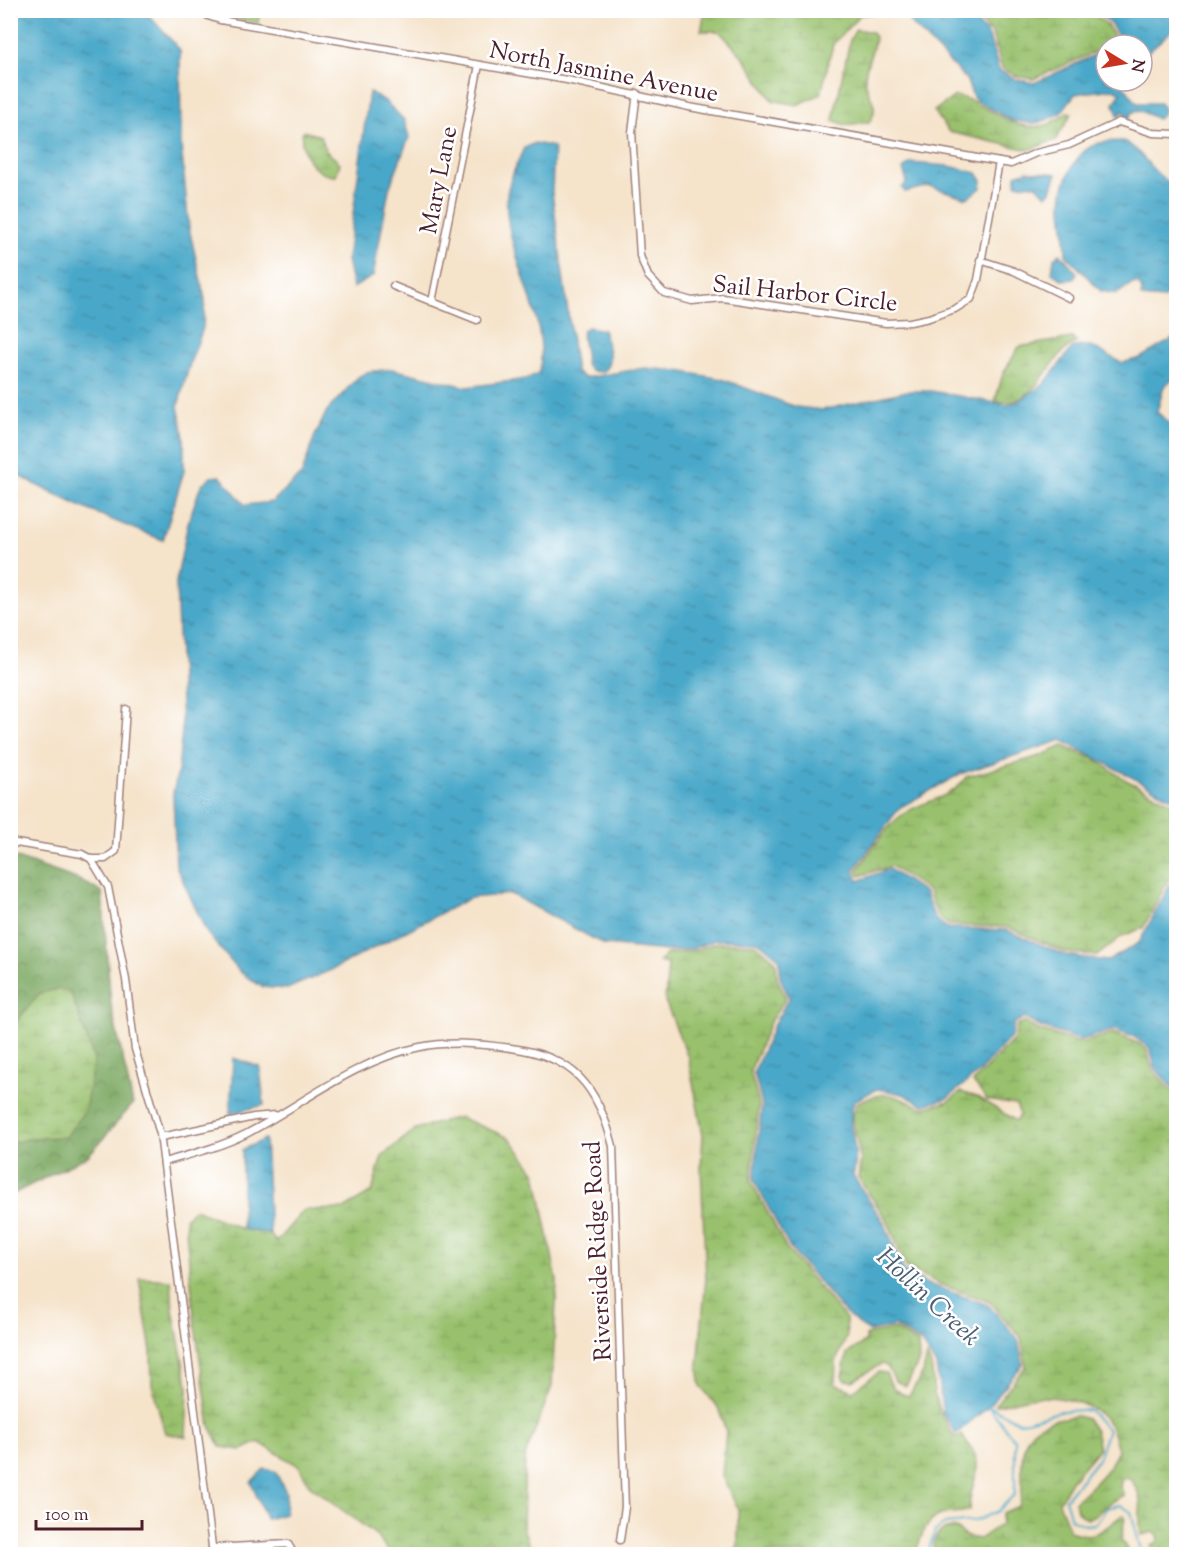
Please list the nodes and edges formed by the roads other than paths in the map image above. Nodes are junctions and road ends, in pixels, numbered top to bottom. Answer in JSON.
{"nodes":[{"id":1,"x":204,"y":10,"type":"edge"},
{"id":2,"x":479,"y":64,"type":"junction"},
{"id":3,"x":636,"y":93,"type":"junction"},
{"id":4,"x":1176,"y":134,"type":"edge"},
{"id":5,"x":999,"y":162,"type":"junction"},
{"id":6,"x":980,"y":260,"type":"junction"},
{"id":7,"x":393,"y":286,"type":"dead end"},
{"id":8,"x":1069,"y":298,"type":"dead end"},
{"id":9,"x":432,"y":302,"type":"junction"},
{"id":10,"x":477,"y":320,"type":"dead end"},
{"id":11,"x":126,"y":709,"type":"dead end"},
{"id":12,"x":10,"y":842,"type":"edge"},
{"id":13,"x":91,"y":859,"type":"junction"},
{"id":14,"x":279,"y":1115,"type":"junction"},
{"id":15,"x":161,"y":1137,"type":"junction"},
{"id":16,"x":164,"y":1162,"type":"junction"},
{"id":17,"x":620,"y":1540,"type":"dead end"},
{"id":18,"x":212,"y":1551,"type":"edge"},
{"id":19,"x":294,"y":1554,"type":"edge"}],
"edges":[{"from":1,"to":2,"type":"street","name":"North Jasmine Avenue"},
{"from":2,"to":3,"type":"street","name":"North Jasmine Avenue"},
{"from":2,"to":9,"type":"street","name":"Mary Lane"},
{"from":3,"to":5,"type":"street","name":"North Jasmine Avenue"},
{"from":3,"to":6,"type":"street","name":"Sail Harbor Circle"},
{"from":4,"to":5,"type":"street","name":"North Jasmine Avenue"},
{"from":5,"to":6,"type":"street","name":"Sail Harbor Circle"},
{"from":6,"to":8,"type":"street"},
{"from":7,"to":9,"type":"street"},
{"from":9,"to":10,"type":"street"},
{"from":11,"to":13,"type":"street"},
{"from":12,"to":13,"type":"street"},
{"from":13,"to":15,"type":"street"},
{"from":14,"to":15,"type":"street","name":"Riverside Ridge Road"},
{"from":14,"to":16,"type":"street","name":"Riverside Ridge Road"},
{"from":14,"to":17,"type":"street","name":"Riverside Ridge Road"},
{"from":15,"to":16,"type":"street"},
{"from":16,"to":18,"type":"street"},
{"from":18,"to":19,"type":"street"}]}
